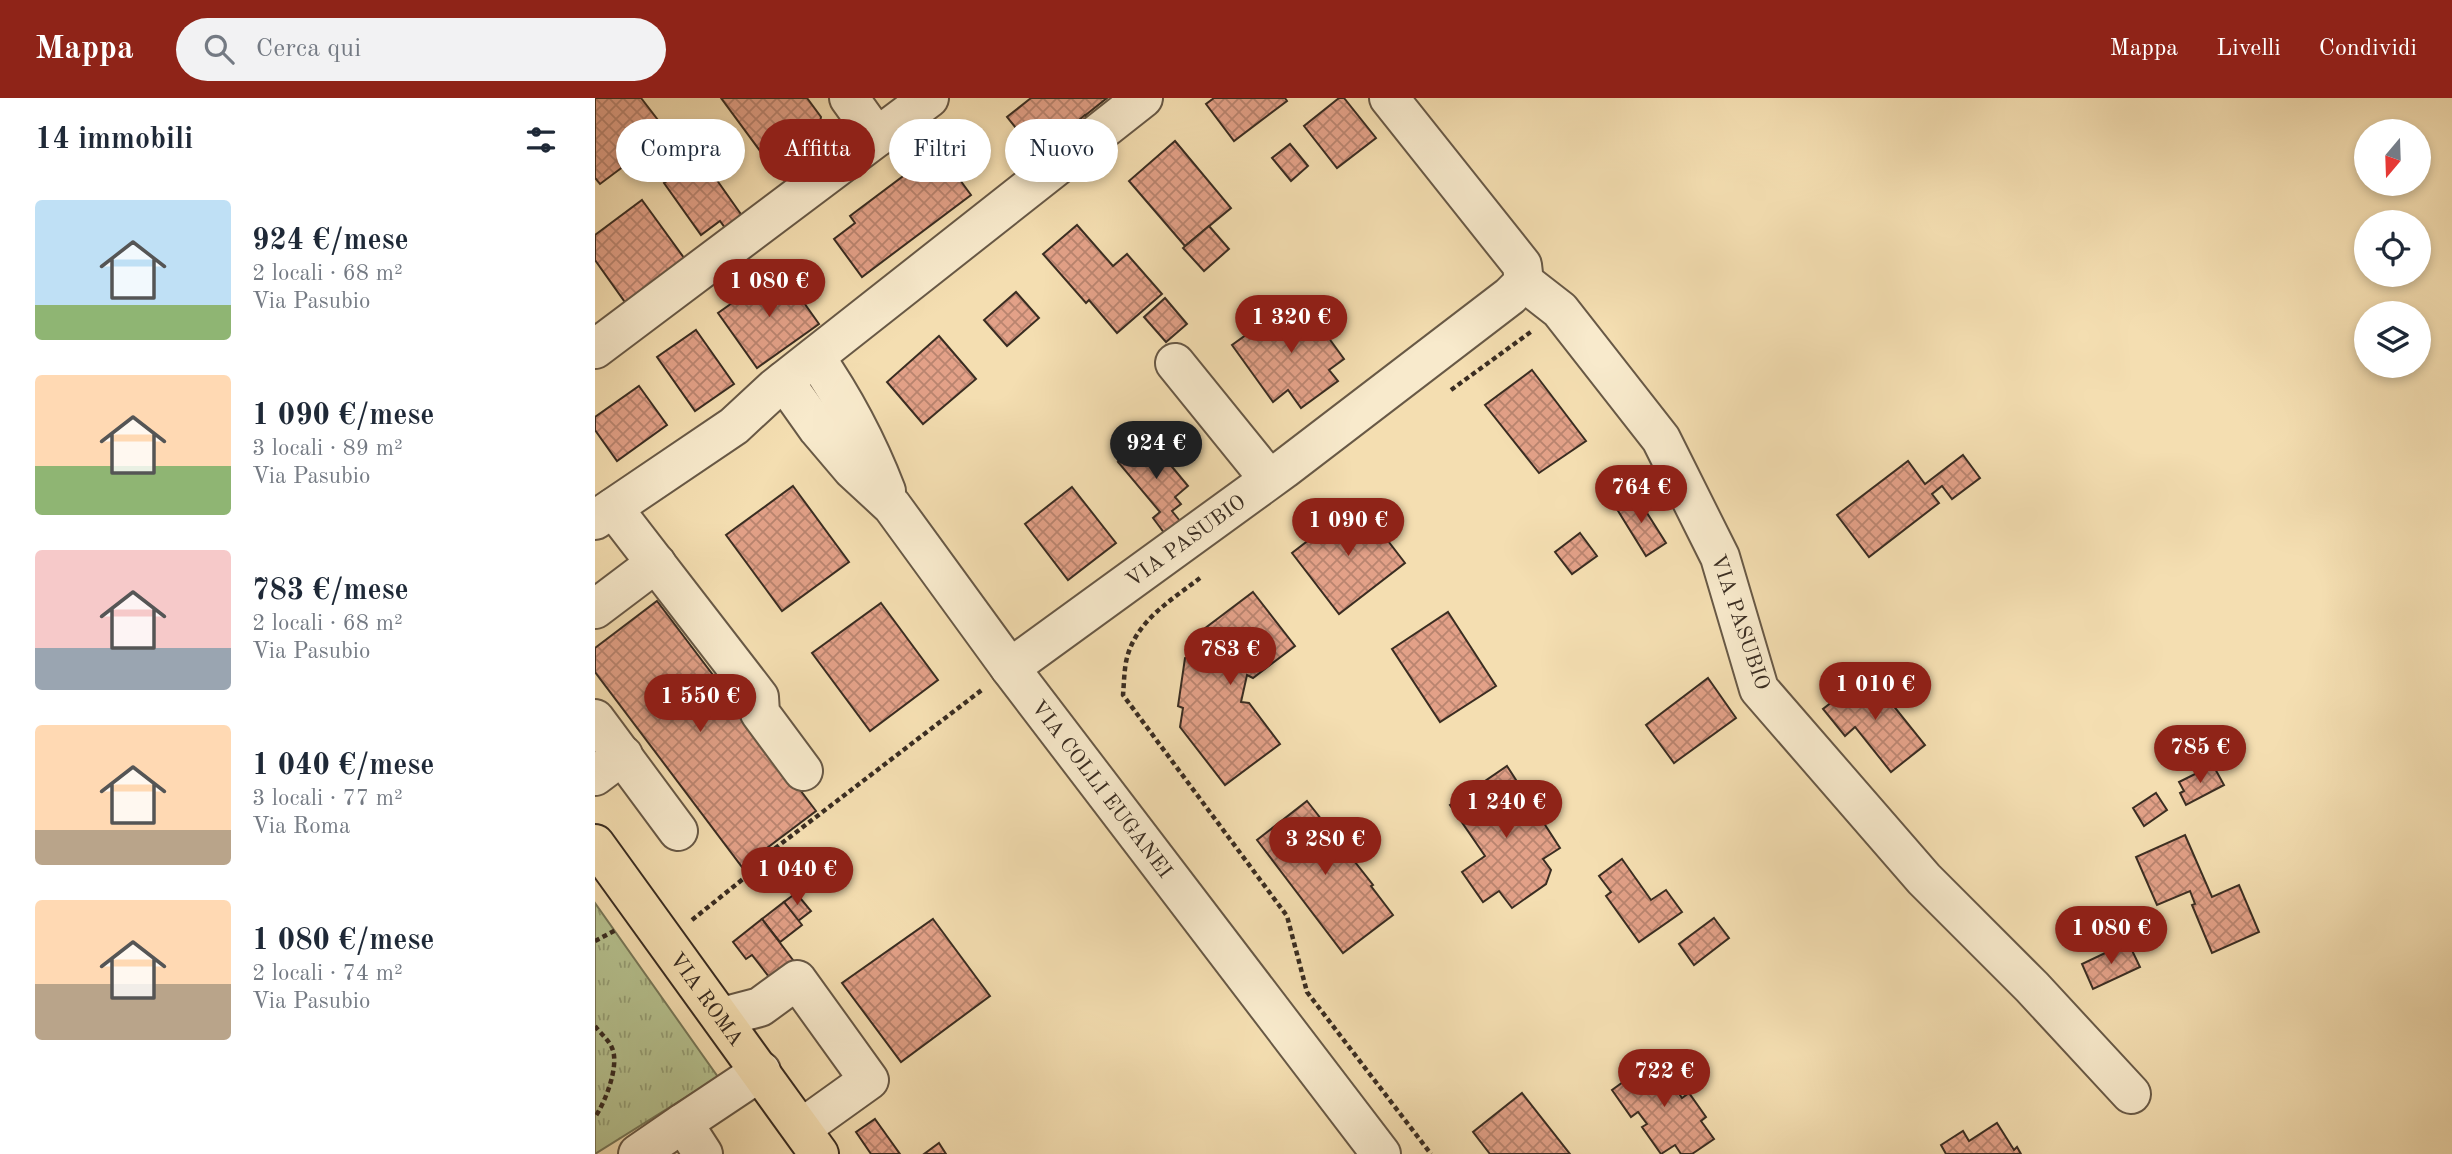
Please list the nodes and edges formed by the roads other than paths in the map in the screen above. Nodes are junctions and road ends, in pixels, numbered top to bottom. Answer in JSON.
{"nodes":[{"id":1,"x":849,"y":98,"type":"edge"},
{"id":2,"x":929,"y":98,"type":"edge"},
{"id":3,"x":1143,"y":98,"type":"edge"},
{"id":4,"x":1389,"y":98,"type":"edge"},
{"id":5,"x":877,"y":137,"type":"junction"},
{"id":6,"x":1524,"y":282,"type":"junction"},
{"id":7,"x":595,"y":349,"type":"edge"},
{"id":8,"x":815,"y":357,"type":"junction"},
{"id":9,"x":1175,"y":363,"type":"dead end"},
{"id":10,"x":784,"y":381,"type":"junction"},
{"id":11,"x":734,"y":426,"type":"junction"},
{"id":12,"x":818,"y":429,"type":"junction"},
{"id":13,"x":1269,"y":479,"type":"junction"},
{"id":14,"x":892,"y":506,"type":"junction"},
{"id":15,"x":604,"y":514,"type":"edge"},
{"id":16,"x":656,"y":563,"type":"junction"},
{"id":17,"x":595,"y":609,"type":"edge"},
{"id":18,"x":1010,"y":668,"type":"junction"},
{"id":19,"x":595,"y":719,"type":"edge"},
{"id":20,"x":609,"y":766,"type":"edge"},
{"id":21,"x":803,"y":771,"type":"dead end"},
{"id":22,"x":678,"y":831,"type":"dead end"},
{"id":23,"x":595,"y":844,"type":"edge"},
{"id":24,"x":722,"y":1017,"type":"junction"},
{"id":25,"x":761,"y":1071,"type":"junction"},
{"id":26,"x":2131,"y":1094,"type":"dead end"},
{"id":27,"x":683,"y":1123,"type":"junction"},
{"id":28,"x":810,"y":1141,"type":"edge"},
{"id":29,"x":638,"y":1154,"type":"edge"},
{"id":30,"x":703,"y":1154,"type":"edge"},
{"id":31,"x":1381,"y":1154,"type":"edge"}],
"edges":[{"from":1,"to":5,"type":"street"},
{"from":2,"to":5,"type":"street"},
{"from":3,"to":8,"type":"street"},
{"from":4,"to":6,"type":"street","name":"VIA PASUBIO"},
{"from":5,"to":7,"type":"street"},
{"from":6,"to":13,"type":"street","name":"VIA PASUBIO"},
{"from":6,"to":26,"type":"street","name":"VIA PASUBIO"},
{"from":8,"to":10,"type":"street","name":"VIA COLLI EUGANEI"},
{"from":8,"to":14,"type":"street"},
{"from":9,"to":13,"type":"street"},
{"from":10,"to":11,"type":"street","name":"VIA COLLI EUGANEI"},
{"from":10,"to":12,"type":"street","name":"VIA COLLI EUGANEI"},
{"from":11,"to":12,"type":"street","name":"VIA COLLI EUGANEI"},
{"from":11,"to":15,"type":"street","name":"VIA COLLI EUGANEI"},
{"from":12,"to":14,"type":"street","name":"VIA COLLI EUGANEI"},
{"from":13,"to":18,"type":"street","name":"VIA PASUBIO"},
{"from":14,"to":18,"type":"street","name":"VIA COLLI EUGANEI"},
{"from":15,"to":16,"type":"street"},
{"from":16,"to":17,"type":"street"},
{"from":16,"to":21,"type":"street"},
{"from":18,"to":31,"type":"street","name":"VIA COLLI EUGANEI"},
{"from":19,"to":20,"type":"street"},
{"from":20,"to":22,"type":"street"},
{"from":23,"to":24,"type":"main road","name":"VIA ROMA"},
{"from":24,"to":25,"type":"main road","name":"VIA ROMA"},
{"from":24,"to":28,"type":"street"},
{"from":25,"to":27,"type":"street"},
{"from":25,"to":28,"type":"main road","name":"VIA ROMA"},
{"from":27,"to":29,"type":"street"},
{"from":27,"to":30,"type":"street"}]}
